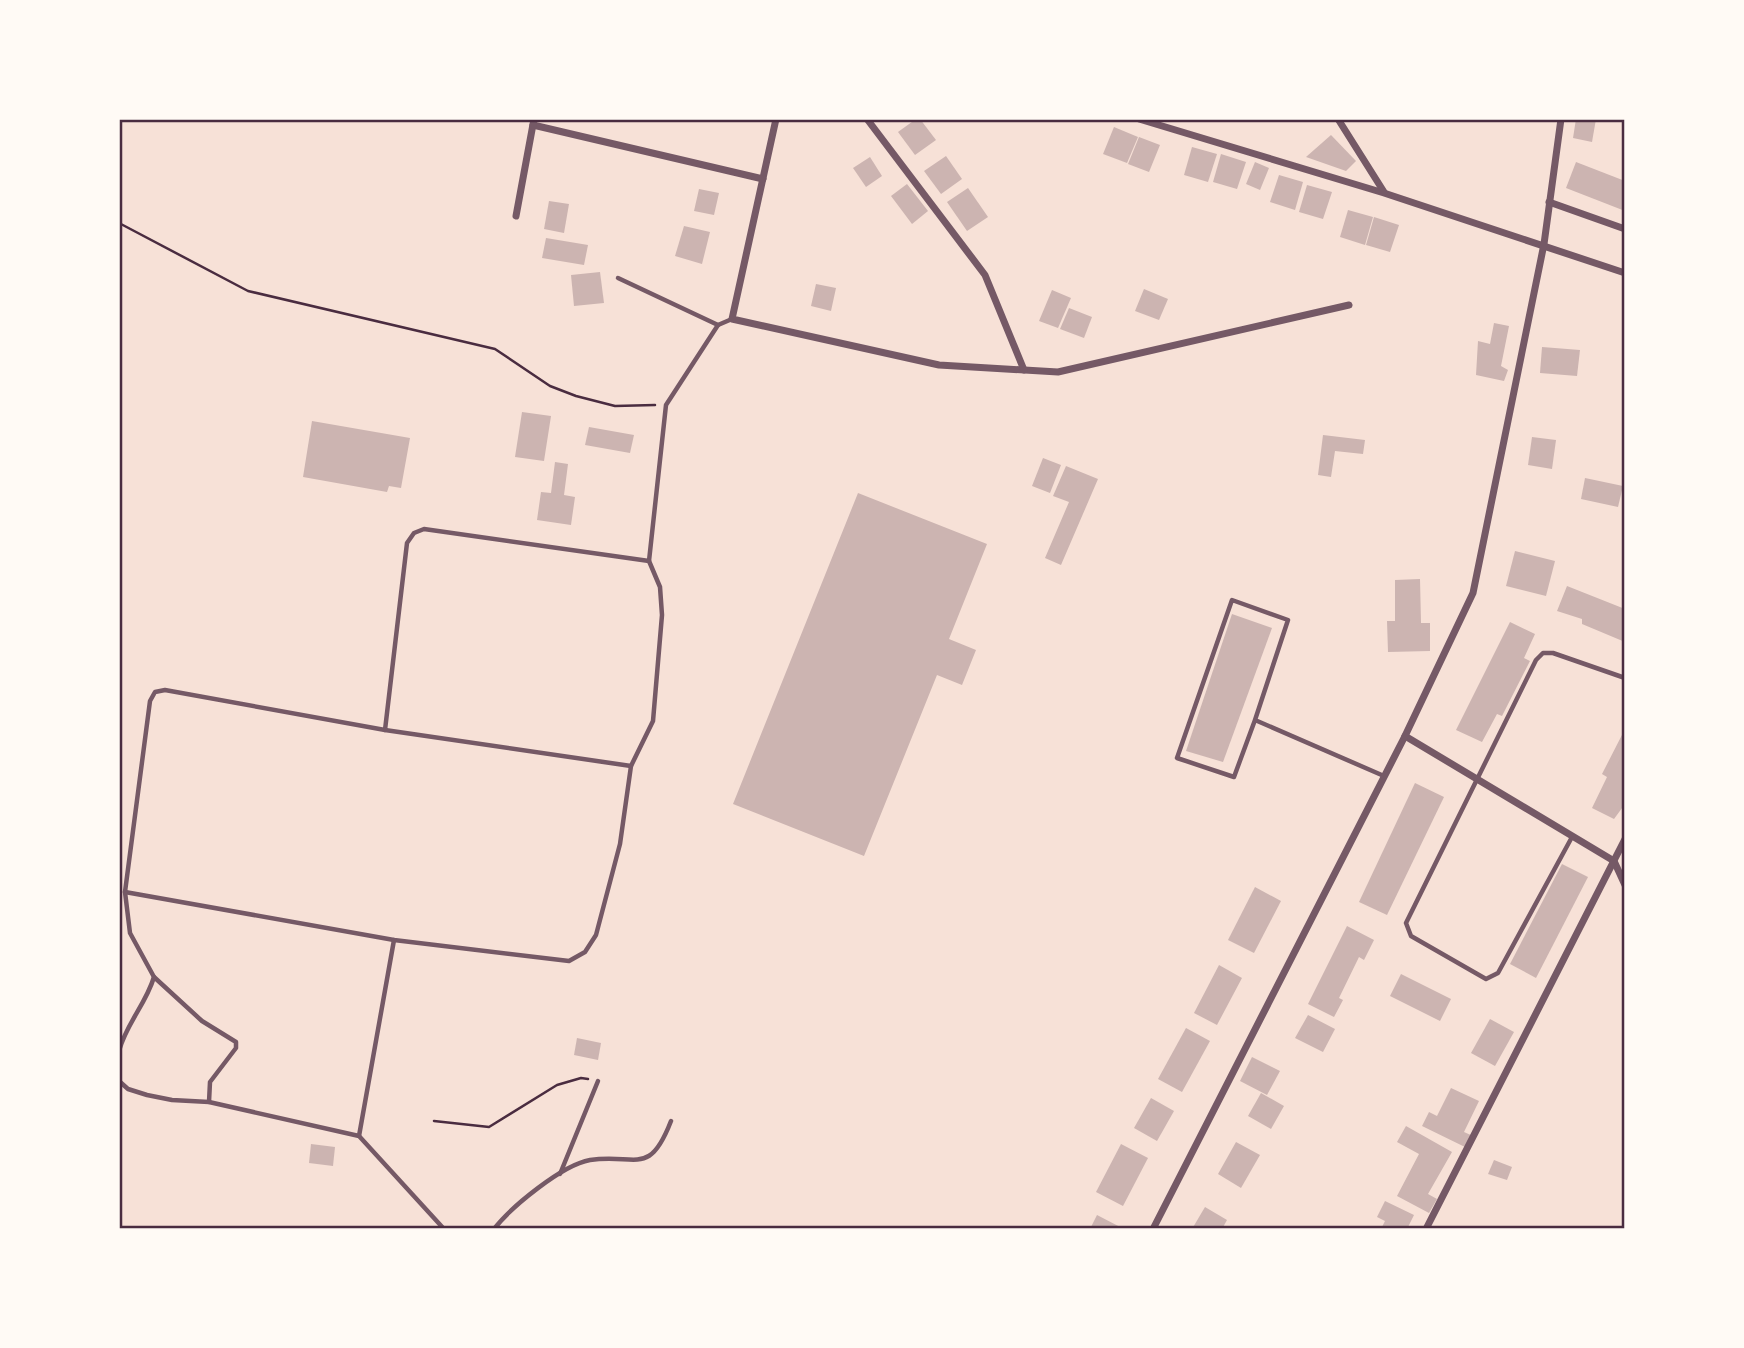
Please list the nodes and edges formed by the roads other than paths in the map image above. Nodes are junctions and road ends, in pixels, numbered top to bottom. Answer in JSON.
{"nodes":[{"id":1,"x":776,"y":119,"type":"edge"},
{"id":2,"x":867,"y":119,"type":"edge"},
{"id":3,"x":1139,"y":119,"type":"edge"},
{"id":4,"x":1338,"y":119,"type":"edge"},
{"id":5,"x":1561,"y":119,"type":"edge"},
{"id":6,"x":534,"y":122,"type":"edge"},
{"id":7,"x":763,"y":179,"type":"junction"},
{"id":8,"x":1384,"y":193,"type":"junction"},
{"id":9,"x":1549,"y":202,"type":"junction"},
{"id":10,"x":516,"y":216,"type":"dead end"},
{"id":11,"x":1625,"y":229,"type":"edge"},
{"id":12,"x":1544,"y":244,"type":"junction"},
{"id":13,"x":1625,"y":273,"type":"edge"},
{"id":14,"x":618,"y":278,"type":"dead end"},
{"id":15,"x":1349,"y":305,"type":"dead end"},
{"id":16,"x":732,"y":319,"type":"junction"},
{"id":17,"x":718,"y":325,"type":"junction"},
{"id":18,"x":1024,"y":370,"type":"junction"},
{"id":19,"x":649,"y":561,"type":"junction"},
{"id":20,"x":1625,"y":678,"type":"edge"},
{"id":21,"x":1255,"y":720,"type":"junction"},
{"id":22,"x":385,"y":730,"type":"junction"},
{"id":23,"x":1405,"y":736,"type":"junction"},
{"id":24,"x":631,"y":766,"type":"junction"},
{"id":25,"x":1385,"y":776,"type":"junction"},
{"id":26,"x":1479,"y":780,"type":"junction"},
{"id":27,"x":1573,"y":836,"type":"junction"},
{"id":28,"x":1625,"y":839,"type":"edge"},
{"id":29,"x":1614,"y":861,"type":"junction"},
{"id":30,"x":1625,"y":885,"type":"edge"},
{"id":31,"x":125,"y":892,"type":"junction"},
{"id":32,"x":394,"y":940,"type":"junction"},
{"id":33,"x":154,"y":977,"type":"junction"},
{"id":34,"x":119,"y":1051,"type":"edge"},
{"id":35,"x":119,"y":1081,"type":"edge"},
{"id":36,"x":598,"y":1081,"type":"road end"},
{"id":37,"x":209,"y":1102,"type":"junction"},
{"id":38,"x":671,"y":1121,"type":"dead end"},
{"id":39,"x":359,"y":1136,"type":"junction"},
{"id":40,"x":560,"y":1175,"type":"junction"},
{"id":41,"x":444,"y":1229,"type":"edge"},
{"id":42,"x":494,"y":1229,"type":"edge"},
{"id":43,"x":1153,"y":1229,"type":"edge"},
{"id":44,"x":1426,"y":1229,"type":"edge"}],
"edges":[{"from":1,"to":7,"type":"street"},
{"from":2,"to":18,"type":"street"},
{"from":3,"to":8,"type":"street"},
{"from":4,"to":8,"type":"street"},
{"from":5,"to":9,"type":"street"},
{"from":6,"to":7,"type":"street"},
{"from":6,"to":10,"type":"street"},
{"from":7,"to":16,"type":"street"},
{"from":8,"to":12,"type":"street"},
{"from":9,"to":11,"type":"street"},
{"from":9,"to":12,"type":"street"},
{"from":12,"to":13,"type":"street"},
{"from":12,"to":23,"type":"street"},
{"from":14,"to":17,"type":"lane"},
{"from":15,"to":18,"type":"street"},
{"from":16,"to":17,"type":"lane"},
{"from":16,"to":18,"type":"street"},
{"from":17,"to":19,"type":"lane"},
{"from":19,"to":22,"type":"lane"},
{"from":19,"to":24,"type":"lane"},
{"from":20,"to":26,"type":"lane"},
{"from":21,"to":21,"type":"lane"},
{"from":21,"to":25,"type":"lane"},
{"from":22,"to":24,"type":"lane"},
{"from":22,"to":31,"type":"lane"},
{"from":23,"to":25,"type":"street"},
{"from":23,"to":26,"type":"street"},
{"from":24,"to":32,"type":"lane"},
{"from":25,"to":43,"type":"street"},
{"from":26,"to":27,"type":"street"},
{"from":26,"to":27,"type":"lane"},
{"from":27,"to":29,"type":"street"},
{"from":28,"to":29,"type":"street"},
{"from":29,"to":30,"type":"street"},
{"from":29,"to":44,"type":"street"},
{"from":31,"to":32,"type":"lane"},
{"from":31,"to":33,"type":"lane"},
{"from":32,"to":39,"type":"lane"},
{"from":33,"to":34,"type":"lane"},
{"from":33,"to":37,"type":"lane"},
{"from":35,"to":37,"type":"lane"},
{"from":36,"to":40,"type":"lane"},
{"from":37,"to":39,"type":"lane"},
{"from":38,"to":40,"type":"lane"},
{"from":39,"to":41,"type":"lane"},
{"from":40,"to":42,"type":"lane"}]}
